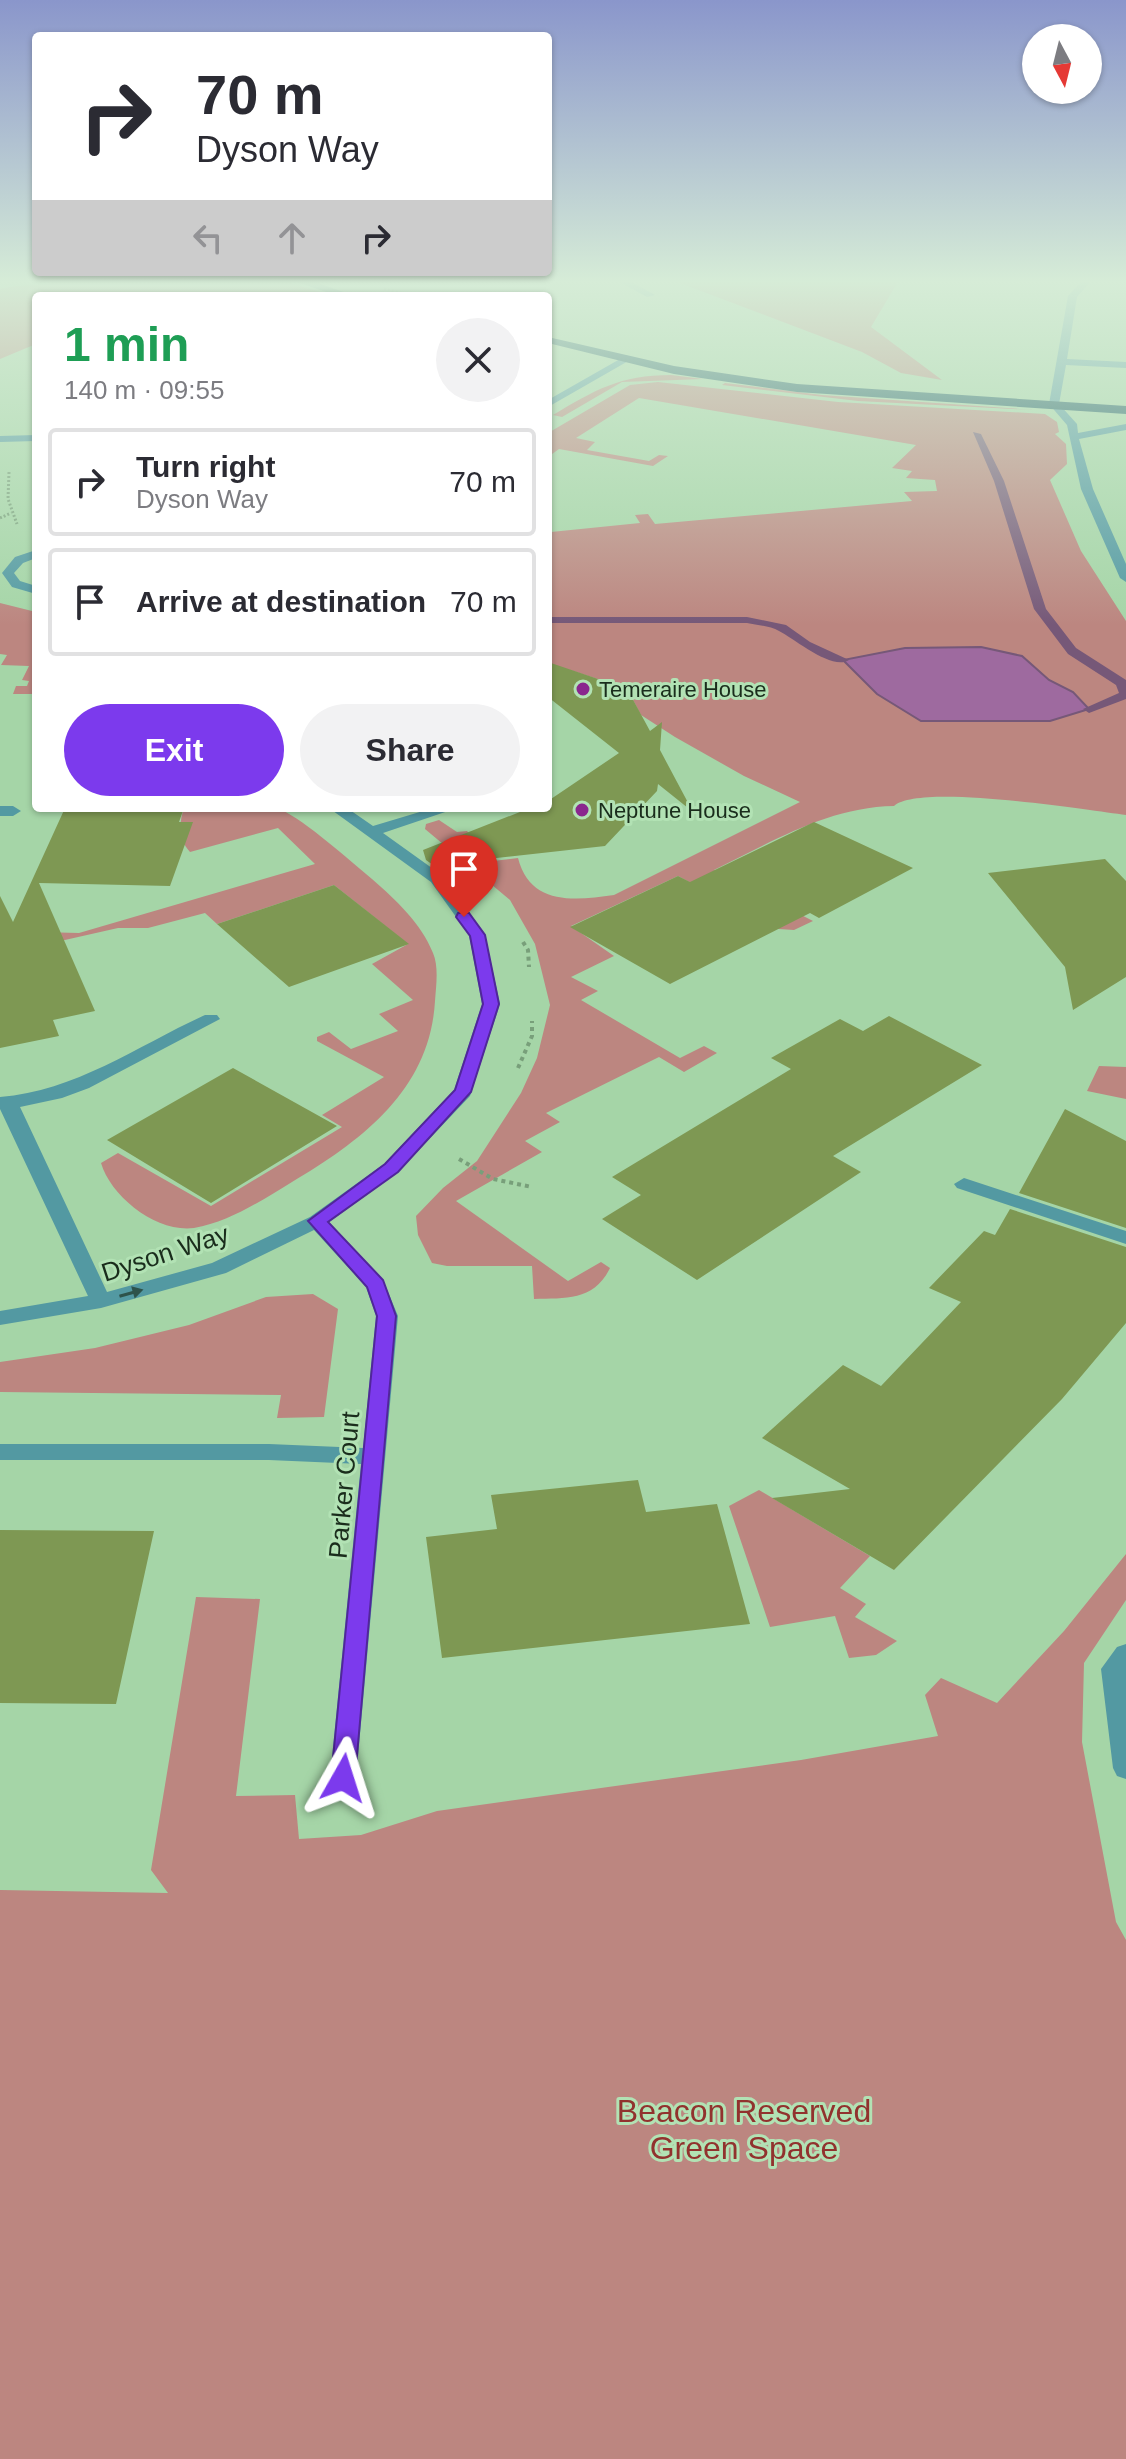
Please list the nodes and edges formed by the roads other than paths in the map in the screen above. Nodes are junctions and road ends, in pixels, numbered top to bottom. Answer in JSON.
{"nodes":[{"id":1,"x":928,"y":395,"type":"edge"},
{"id":2,"x":1056,"y":395,"type":"edge"},
{"id":3,"x":1054,"y":404,"type":"junction"},
{"id":4,"x":1126,"y":410,"type":"edge"},
{"id":5,"x":1126,"y":427,"type":"edge"},
{"id":6,"x":1073,"y":437,"type":"junction"},
{"id":7,"x":32,"y":438,"type":"edge"},
{"id":8,"x":0,"y":439,"type":"edge"},
{"id":9,"x":32,"y":555,"type":"edge"},
{"id":10,"x":4,"y":573,"type":"edge"},
{"id":11,"x":1126,"y":578,"type":"edge"},
{"id":12,"x":32,"y":589,"type":"edge"},
{"id":13,"x":343,"y":812,"type":"edge"},
{"id":14,"x":436,"y":812,"type":"edge"},
{"id":15,"x":371,"y":832,"type":"junction"},
{"id":16,"x":211,"y":1019,"type":"dead end"},
{"id":17,"x":4,"y":1103,"type":"edge"},
{"id":18,"x":964,"y":1184,"type":"dead end"},
{"id":19,"x":317,"y":1221,"type":"junction"},
{"id":20,"x":1126,"y":1238,"type":"edge"},
{"id":21,"x":101,"y":1301,"type":"junction"},
{"id":22,"x":0,"y":1318,"type":"edge"},
{"id":23,"x":0,"y":1452,"type":"edge"},
{"id":24,"x":375,"y":1457,"type":"junction"},
{"id":25,"x":1126,"y":1654,"type":"edge"},
{"id":26,"x":1126,"y":1768,"type":"edge"},
{"id":27,"x":343,"y":1778,"type":"dead end"}],
"edges":[{"from":1,"to":3,"type":"highway"},
{"from":2,"to":3,"type":"street"},
{"from":3,"to":4,"type":"highway"},
{"from":3,"to":6,"type":"street"},
{"from":5,"to":6,"type":"street"},
{"from":6,"to":11,"type":"street"},
{"from":7,"to":8,"type":"street"},
{"from":9,"to":10,"type":"street"},
{"from":10,"to":12,"type":"street"},
{"from":13,"to":15,"type":"street","name":"Dyson Way"},
{"from":14,"to":15,"type":"street"},
{"from":15,"to":19,"type":"street","name":"Dyson Way"},
{"from":16,"to":17,"type":"street"},
{"from":17,"to":21,"type":"street"},
{"from":18,"to":20,"type":"street"},
{"from":21,"to":19,"type":"street","name":"Dyson Way","one_way":true},
{"from":19,"to":24,"type":"street","name":"Parker Court"},
{"from":21,"to":22,"type":"street","name":"Dyson Way"},
{"from":23,"to":24,"type":"street"},
{"from":24,"to":27,"type":"street","name":"Parker Court"},
{"from":25,"to":26,"type":"street"}]}
